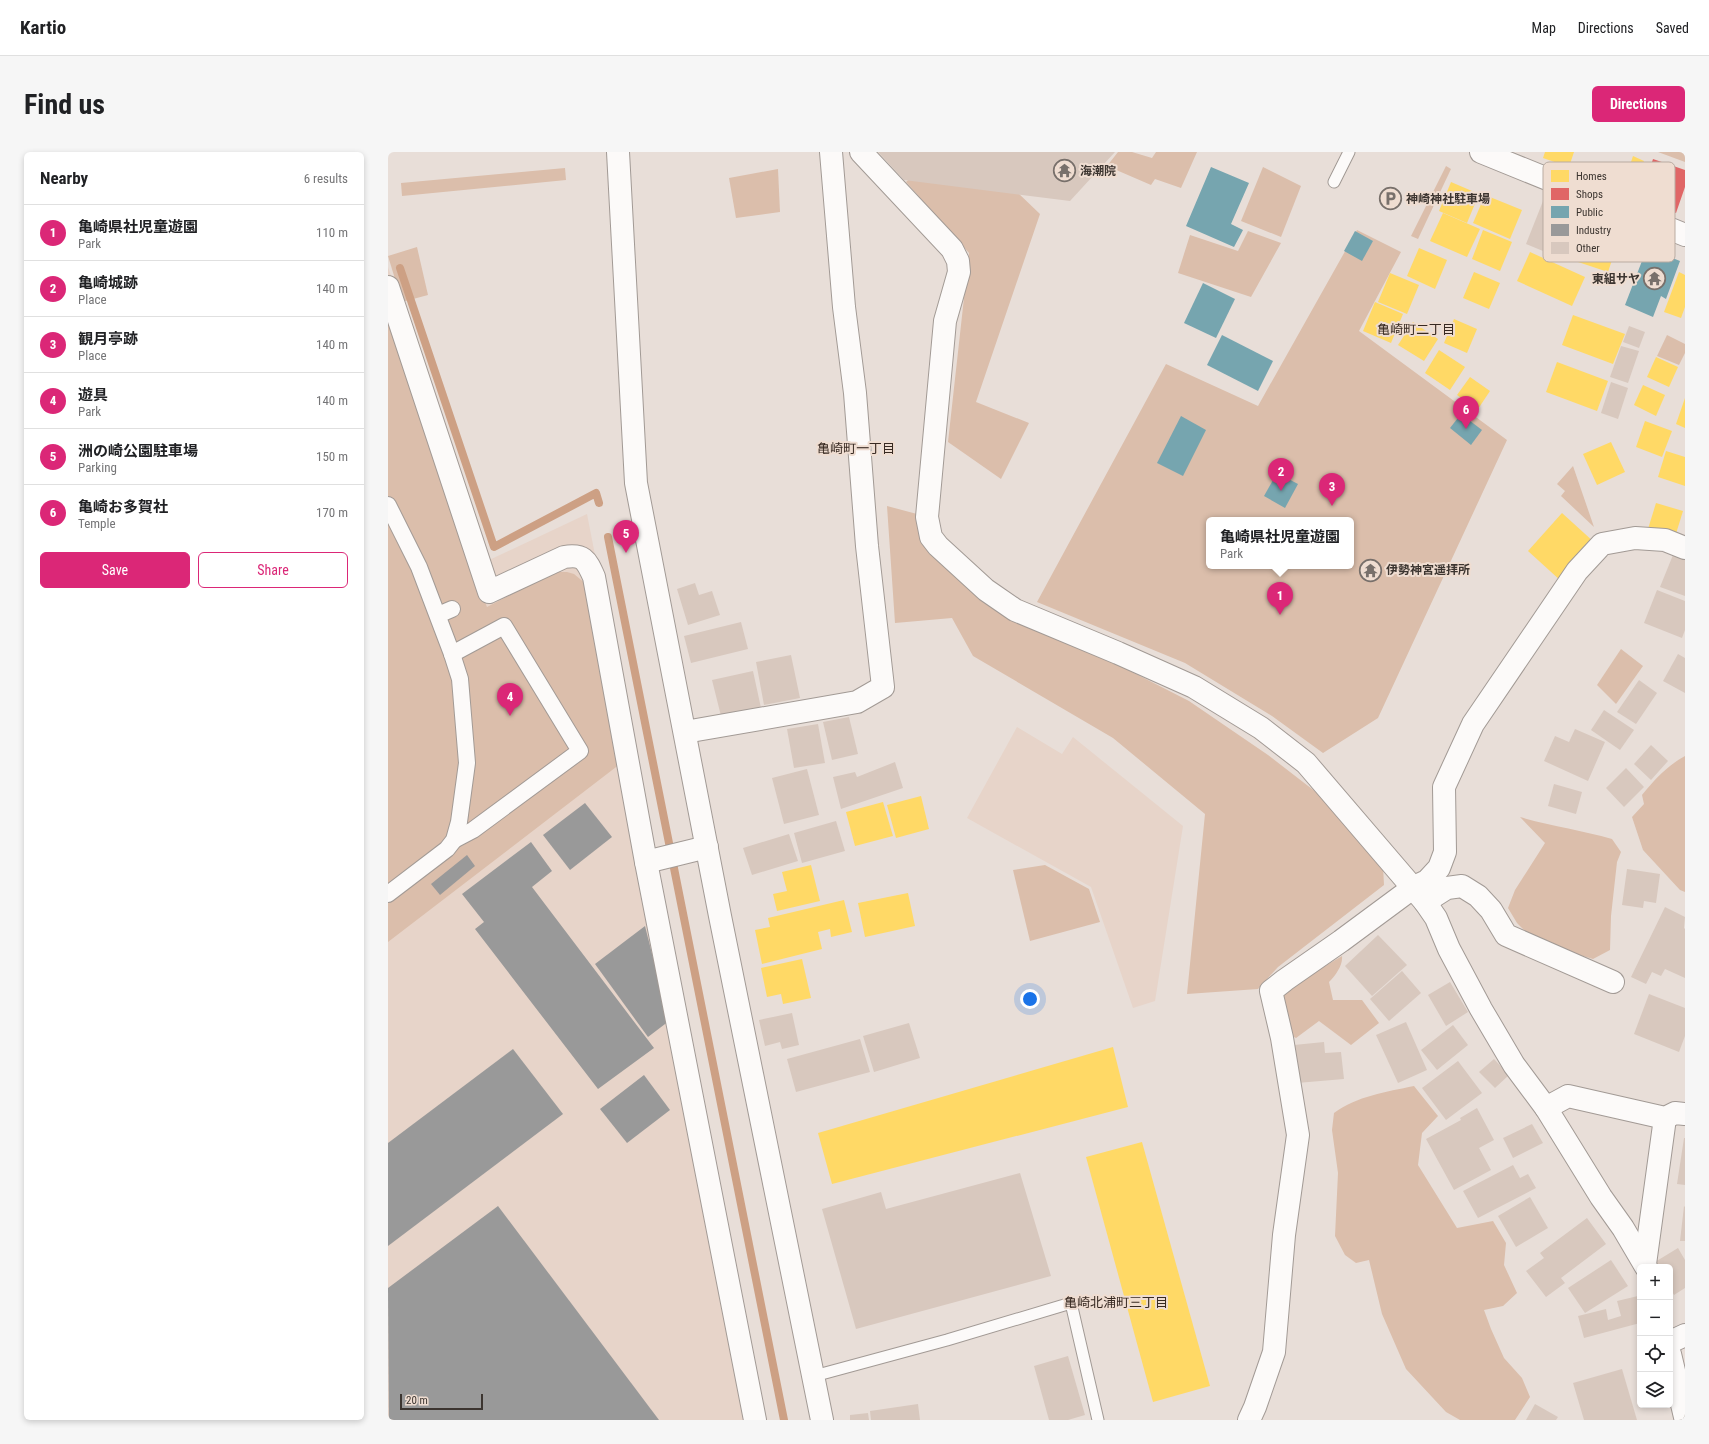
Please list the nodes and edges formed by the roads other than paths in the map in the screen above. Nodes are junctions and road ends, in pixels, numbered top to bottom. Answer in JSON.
{"nodes":[{"id":1,"x":618,"y":152,"type":"edge"},
{"id":2,"x":831,"y":152,"type":"edge"},
{"id":3,"x":861,"y":152,"type":"edge"},
{"id":4,"x":1349,"y":152,"type":"edge"},
{"id":5,"x":1481,"y":152,"type":"edge"},
{"id":6,"x":1543,"y":177,"type":"edge"},
{"id":7,"x":1334,"y":182,"type":"dead end"},
{"id":8,"x":1675,"y":231,"type":"edge"},
{"id":9,"x":1685,"y":235,"type":"edge"},
{"id":10,"x":388,"y":287,"type":"edge"},
{"id":11,"x":388,"y":505,"type":"edge"},
{"id":12,"x":1685,"y":548,"type":"edge"},
{"id":13,"x":452,"y":654,"type":"junction"},
{"id":14,"x":685,"y":732,"type":"junction"},
{"id":15,"x":454,"y":840,"type":"junction"},
{"id":16,"x":707,"y":847,"type":"junction"},
{"id":17,"x":657,"y":859,"type":"junction"},
{"id":18,"x":388,"y":894,"type":"edge"},
{"id":19,"x":1420,"y":895,"type":"junction"},
{"id":20,"x":1613,"y":982,"type":"dead end"},
{"id":21,"x":1546,"y":1108,"type":"junction"},
{"id":22,"x":1675,"y":1116,"type":"edge"},
{"id":23,"x":1645,"y":1264,"type":"edge"},
{"id":24,"x":1646,"y":1264,"type":"edge"},
{"id":25,"x":1685,"y":1335,"type":"edge"},
{"id":26,"x":1673,"y":1341,"type":"edge"},
{"id":27,"x":1673,"y":1367,"type":"edge"},
{"id":28,"x":814,"y":1376,"type":"junction"},
{"id":29,"x":1685,"y":1417,"type":"edge"},
{"id":30,"x":755,"y":1420,"type":"edge"},
{"id":31,"x":822,"y":1420,"type":"edge"},
{"id":32,"x":1098,"y":1420,"type":"edge"},
{"id":33,"x":1249,"y":1420,"type":"edge"}],
"edges":[{"from":1,"to":14,"type":"street"},
{"from":2,"to":14,"type":"street"},
{"from":3,"to":19,"type":"street"},
{"from":4,"to":7,"type":"lane"},
{"from":5,"to":6,"type":"street"},
{"from":8,"to":9,"type":"street"},
{"from":10,"to":17,"type":"street"},
{"from":11,"to":13,"type":"street"},
{"from":12,"to":19,"type":"street"},
{"from":13,"to":15,"type":"street"},
{"from":13,"to":15,"type":"street"},
{"from":14,"to":16,"type":"street"},
{"from":15,"to":18,"type":"street"},
{"from":16,"to":17,"type":"street"},
{"from":16,"to":28,"type":"street"},
{"from":17,"to":30,"type":"street"},
{"from":19,"to":20,"type":"street"},
{"from":19,"to":21,"type":"street"},
{"from":19,"to":33,"type":"street"},
{"from":21,"to":22,"type":"street"},
{"from":21,"to":23,"type":"street"},
{"from":22,"to":24,"type":"street"},
{"from":25,"to":26,"type":"street"},
{"from":27,"to":29,"type":"street"},
{"from":28,"to":31,"type":"street"},
{"from":28,"to":32,"type":"lane"}]}
